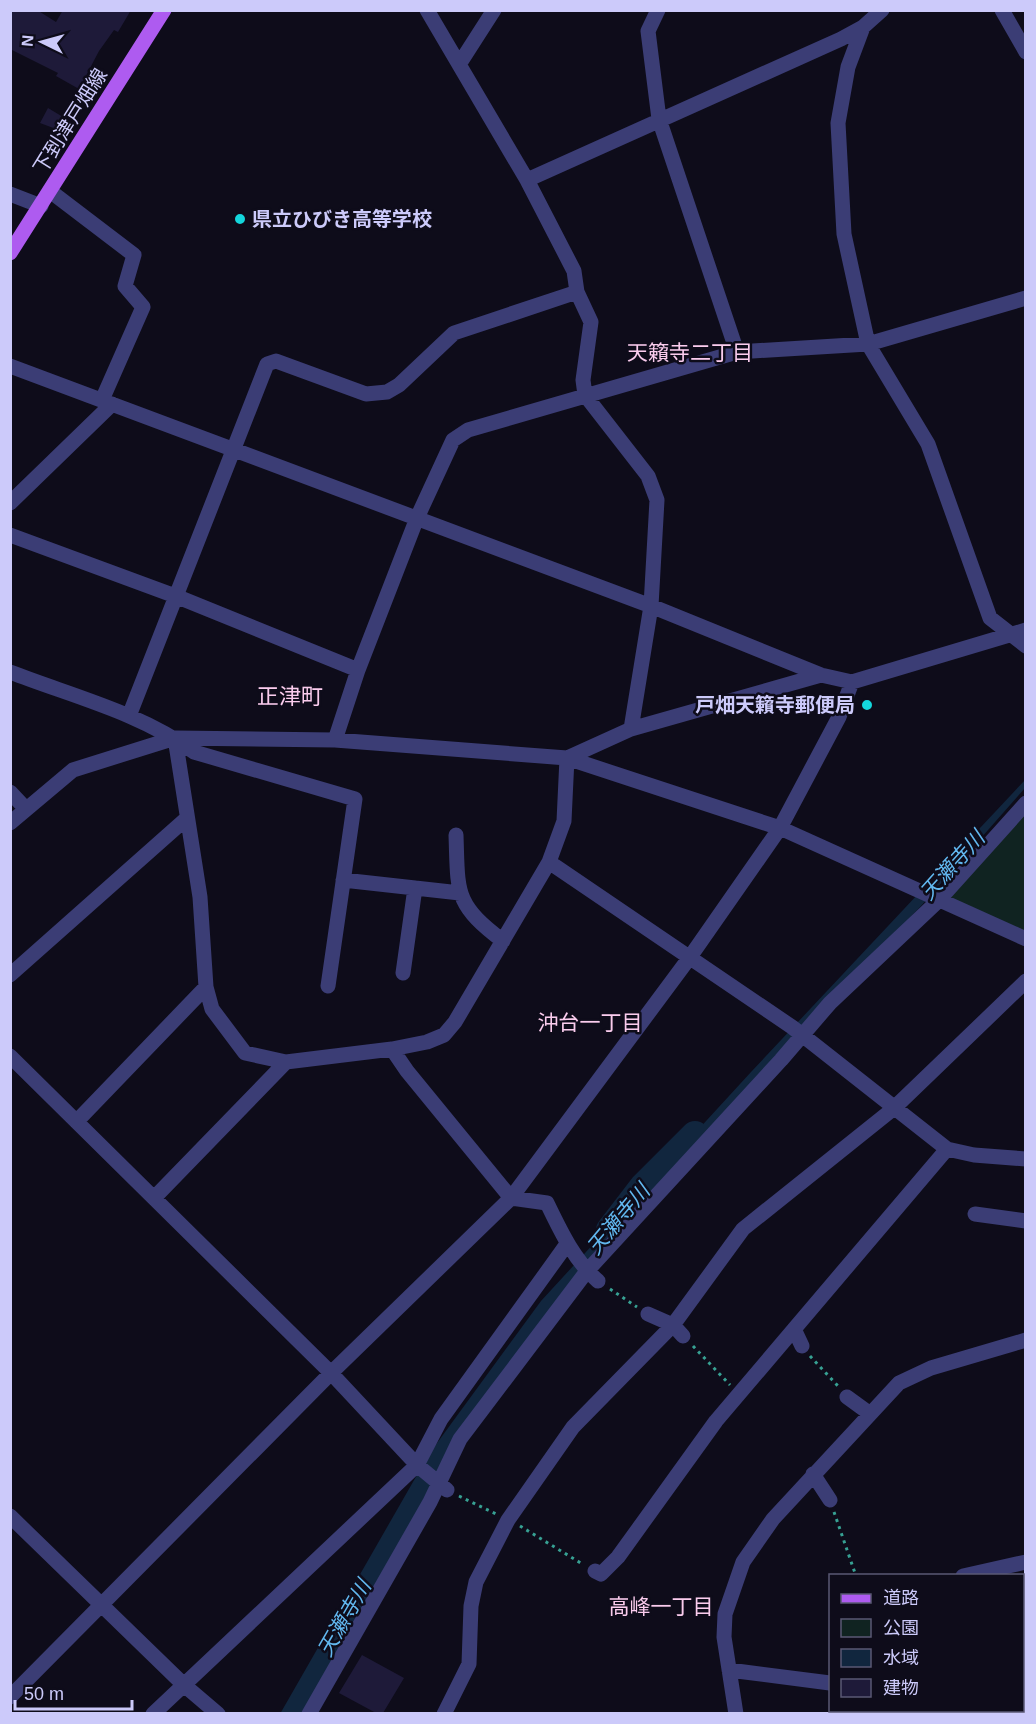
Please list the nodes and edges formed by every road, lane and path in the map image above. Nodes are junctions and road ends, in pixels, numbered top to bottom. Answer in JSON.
{"nodes":[{"id":1,"x":164,"y":10,"type":"edge"},
{"id":2,"x":427,"y":10,"type":"edge"},
{"id":3,"x":494,"y":10,"type":"edge"},
{"id":4,"x":658,"y":10,"type":"edge"},
{"id":5,"x":882,"y":10,"type":"edge"},
{"id":6,"x":1008,"y":12,"type":"edge"},
{"id":7,"x":863,"y":27,"type":"junction"},
{"id":8,"x":1026,"y":52,"type":"edge"},
{"id":9,"x":460,"y":63,"type":"junction"},
{"id":10,"x":659,"y":119,"type":"junction"},
{"id":11,"x":527,"y":180,"type":"junction"},
{"id":12,"x":50,"y":191,"type":"junction"},
{"id":13,"x":10,"y":194,"type":"edge"},
{"id":14,"x":41,"y":206,"type":"junction"},
{"id":15,"x":10,"y":253,"type":"edge"},
{"id":16,"x":578,"y":292,"type":"junction"},
{"id":17,"x":1026,"y":298,"type":"edge"},
{"id":18,"x":868,"y":344,"type":"junction"},
{"id":19,"x":737,"y":352,"type":"junction"},
{"id":20,"x":10,"y":366,"type":"edge"},
{"id":21,"x":585,"y":395,"type":"junction"},
{"id":22,"x":107,"y":402,"type":"junction"},
{"id":23,"x":234,"y":449,"type":"junction"},
{"id":24,"x":10,"y":503,"type":"edge"},
{"id":25,"x":417,"y":518,"type":"junction"},
{"id":26,"x":10,"y":535,"type":"edge"},
{"id":27,"x":178,"y":597,"type":"junction"},
{"id":28,"x":651,"y":606,"type":"junction"},
{"id":29,"x":1018,"y":632,"type":"edge"},
{"id":30,"x":1026,"y":645,"type":"edge"},
{"id":31,"x":358,"y":670,"type":"junction"},
{"id":32,"x":10,"y":672,"type":"edge"},
{"id":33,"x":821,"y":675,"type":"junction"},
{"id":34,"x":852,"y":682,"type":"junction"},
{"id":35,"x":129,"y":716,"type":"junction"},
{"id":36,"x":631,"y":729,"type":"junction"},
{"id":37,"x":175,"y":738,"type":"junction"},
{"id":38,"x":335,"y":740,"type":"junction"},
{"id":39,"x":567,"y":758,"type":"junction"},
{"id":40,"x":10,"y":792,"type":"edge"},
{"id":41,"x":1026,"y":803,"type":"edge"},
{"id":42,"x":26,"y":809,"type":"junction"},
{"id":43,"x":187,"y":818,"type":"junction"},
{"id":44,"x":10,"y":823,"type":"edge"},
{"id":45,"x":780,"y":828,"type":"junction"},
{"id":46,"x":456,"y":835,"type":"dead end"},
{"id":47,"x":549,"y":862,"type":"junction"},
{"id":48,"x":343,"y":880,"type":"junction"},
{"id":49,"x":415,"y":888,"type":"junction"},
{"id":50,"x":460,"y":892,"type":"junction"},
{"id":51,"x":936,"y":900,"type":"junction"},
{"id":52,"x":1026,"y":939,"type":"edge"},
{"id":53,"x":503,"y":941,"type":"junction"},
{"id":54,"x":690,"y":957,"type":"junction"},
{"id":55,"x":403,"y":973,"type":"dead end"},
{"id":56,"x":10,"y":975,"type":"edge"},
{"id":57,"x":1026,"y":981,"type":"edge"},
{"id":58,"x":328,"y":986,"type":"dead end"},
{"id":59,"x":206,"y":987,"type":"junction"},
{"id":60,"x":796,"y":1031,"type":"junction"},
{"id":61,"x":393,"y":1049,"type":"junction"},
{"id":62,"x":10,"y":1056,"type":"edge"},
{"id":63,"x":286,"y":1062,"type":"junction"},
{"id":64,"x":893,"y":1109,"type":"junction"},
{"id":65,"x":77,"y":1121,"type":"junction"},
{"id":66,"x":947,"y":1149,"type":"junction"},
{"id":67,"x":1026,"y":1159,"type":"edge"},
{"id":68,"x":155,"y":1197,"type":"junction"},
{"id":69,"x":511,"y":1198,"type":"junction"},
{"id":70,"x":975,"y":1214,"type":"dead end"},
{"id":71,"x":1026,"y":1221,"type":"edge"},
{"id":72,"x":567,"y":1244,"type":"junction"},
{"id":73,"x":592,"y":1276,"type":"junction"},
{"id":74,"x":648,"y":1314,"type":"joint"},
{"id":75,"x":794,"y":1329,"type":"junction"},
{"id":76,"x":678,"y":1330,"type":"junction"},
{"id":77,"x":1026,"y":1340,"type":"edge"},
{"id":78,"x":801,"y":1346,"type":"joint"},
{"id":79,"x":331,"y":1374,"type":"junction"},
{"id":80,"x":736,"y":1394,"type":"junction"},
{"id":81,"x":847,"y":1396,"type":"joint"},
{"id":82,"x":869,"y":1413,"type":"junction"},
{"id":83,"x":417,"y":1465,"type":"junction"},
{"id":84,"x":813,"y":1474,"type":"junction"},
{"id":85,"x":442,"y":1486,"type":"junction"},
{"id":86,"x":830,"y":1500,"type":"joint"},
{"id":87,"x":11,"y":1517,"type":"edge"},
{"id":88,"x":508,"y":1520,"type":"junction"},
{"id":89,"x":1026,"y":1562,"type":"edge"},
{"id":90,"x":595,"y":1571,"type":"joint"},
{"id":91,"x":856,"y":1574,"type":"edge"},
{"id":92,"x":968,"y":1574,"type":"edge"},
{"id":93,"x":102,"y":1607,"type":"junction"},
{"id":94,"x":729,"y":1670,"type":"junction"},
{"id":95,"x":829,"y":1683,"type":"edge"},
{"id":96,"x":183,"y":1685,"type":"junction"},
{"id":97,"x":10,"y":1697,"type":"edge"},
{"id":98,"x":153,"y":1713,"type":"edge"},
{"id":99,"x":219,"y":1713,"type":"edge"},
{"id":100,"x":309,"y":1713,"type":"edge"},
{"id":101,"x":444,"y":1713,"type":"edge"},
{"id":102,"x":736,"y":1713,"type":"edge"}],
"edges":[{"from":1,"to":12,"type":"main road","name":"下到津戸畑線"},
{"from":2,"to":9,"type":"street"},
{"from":3,"to":9,"type":"street"},
{"from":4,"to":10,"type":"street"},
{"from":5,"to":7,"type":"street"},
{"from":6,"to":8,"type":"street"},
{"from":7,"to":10,"type":"street"},
{"from":7,"to":18,"type":"street"},
{"from":9,"to":11,"type":"street"},
{"from":10,"to":11,"type":"street"},
{"from":10,"to":19,"type":"street"},
{"from":11,"to":16,"type":"street"},
{"from":12,"to":14,"type":"main road","name":"下到津戸畑線"},
{"from":12,"to":22,"type":"street"},
{"from":13,"to":14,"type":"street"},
{"from":14,"to":15,"type":"main road","name":"下到津戸畑線"},
{"from":16,"to":21,"type":"street"},
{"from":16,"to":23,"type":"street"},
{"from":17,"to":18,"type":"street"},
{"from":18,"to":19,"type":"street"},
{"from":18,"to":29,"type":"street"},
{"from":19,"to":21,"type":"street"},
{"from":20,"to":22,"type":"street"},
{"from":21,"to":25,"type":"street"},
{"from":21,"to":28,"type":"street"},
{"from":22,"to":23,"type":"street"},
{"from":22,"to":24,"type":"street"},
{"from":23,"to":25,"type":"street"},
{"from":23,"to":27,"type":"street"},
{"from":25,"to":28,"type":"street"},
{"from":25,"to":31,"type":"street"},
{"from":26,"to":27,"type":"street"},
{"from":27,"to":31,"type":"street"},
{"from":27,"to":35,"type":"street"},
{"from":28,"to":33,"type":"street"},
{"from":28,"to":36,"type":"street"},
{"from":29,"to":30,"type":"street"},
{"from":29,"to":34,"type":"street"},
{"from":31,"to":38,"type":"street"},
{"from":32,"to":35,"type":"street"},
{"from":33,"to":34,"type":"street"},
{"from":33,"to":36,"type":"street"},
{"from":34,"to":45,"type":"street"},
{"from":35,"to":37,"type":"street"},
{"from":36,"to":39,"type":"street"},
{"from":37,"to":38,"type":"street"},
{"from":37,"to":42,"type":"street"},
{"from":37,"to":43,"type":"street"},
{"from":37,"to":48,"type":"street"},
{"from":38,"to":39,"type":"street"},
{"from":39,"to":45,"type":"street"},
{"from":39,"to":47,"type":"street"},
{"from":40,"to":42,"type":"street"},
{"from":41,"to":51,"type":"street"},
{"from":42,"to":44,"type":"street"},
{"from":43,"to":56,"type":"street"},
{"from":43,"to":59,"type":"street"},
{"from":45,"to":51,"type":"street"},
{"from":45,"to":54,"type":"street"},
{"from":46,"to":50,"type":"street"},
{"from":47,"to":53,"type":"street"},
{"from":47,"to":54,"type":"street"},
{"from":48,"to":49,"type":"street"},
{"from":48,"to":58,"type":"street"},
{"from":49,"to":50,"type":"street"},
{"from":49,"to":55,"type":"street"},
{"from":50,"to":53,"type":"street"},
{"from":51,"to":52,"type":"street"},
{"from":51,"to":60,"type":"street"},
{"from":53,"to":61,"type":"street"},
{"from":54,"to":60,"type":"street"},
{"from":54,"to":69,"type":"street"},
{"from":57,"to":64,"type":"street"},
{"from":59,"to":63,"type":"street"},
{"from":59,"to":65,"type":"street"},
{"from":60,"to":64,"type":"street"},
{"from":60,"to":73,"type":"street"},
{"from":61,"to":63,"type":"street"},
{"from":61,"to":69,"type":"street"},
{"from":62,"to":65,"type":"street"},
{"from":63,"to":68,"type":"street"},
{"from":64,"to":66,"type":"street"},
{"from":64,"to":76,"type":"street"},
{"from":65,"to":68,"type":"street"},
{"from":66,"to":67,"type":"street"},
{"from":66,"to":75,"type":"street"},
{"from":68,"to":79,"type":"street"},
{"from":69,"to":72,"type":"street"},
{"from":69,"to":79,"type":"street"},
{"from":70,"to":71,"type":"street"},
{"from":72,"to":73,"type":"street"},
{"from":72,"to":83,"type":"street"},
{"from":73,"to":74,"type":"path"},
{"from":73,"to":85,"type":"street"},
{"from":74,"to":76,"type":"street"},
{"from":75,"to":78,"type":"street"},
{"from":75,"to":80,"type":"street"},
{"from":76,"to":80,"type":"path"},
{"from":76,"to":88,"type":"street"},
{"from":77,"to":82,"type":"street"},
{"from":78,"to":81,"type":"path"},
{"from":79,"to":83,"type":"street"},
{"from":79,"to":93,"type":"street"},
{"from":80,"to":90,"type":"street"},
{"from":81,"to":82,"type":"street"},
{"from":82,"to":84,"type":"street"},
{"from":83,"to":85,"type":"street"},
{"from":83,"to":96,"type":"street"},
{"from":84,"to":86,"type":"street"},
{"from":84,"to":94,"type":"street"},
{"from":85,"to":88,"type":"path"},
{"from":85,"to":100,"type":"street"},
{"from":86,"to":91,"type":"path"},
{"from":87,"to":93,"type":"street"},
{"from":88,"to":90,"type":"path"},
{"from":88,"to":101,"type":"street"},
{"from":89,"to":92,"type":"street"},
{"from":93,"to":96,"type":"street"},
{"from":93,"to":97,"type":"street"},
{"from":94,"to":95,"type":"street"},
{"from":94,"to":102,"type":"street"},
{"from":96,"to":98,"type":"street"},
{"from":96,"to":99,"type":"street"}]}
